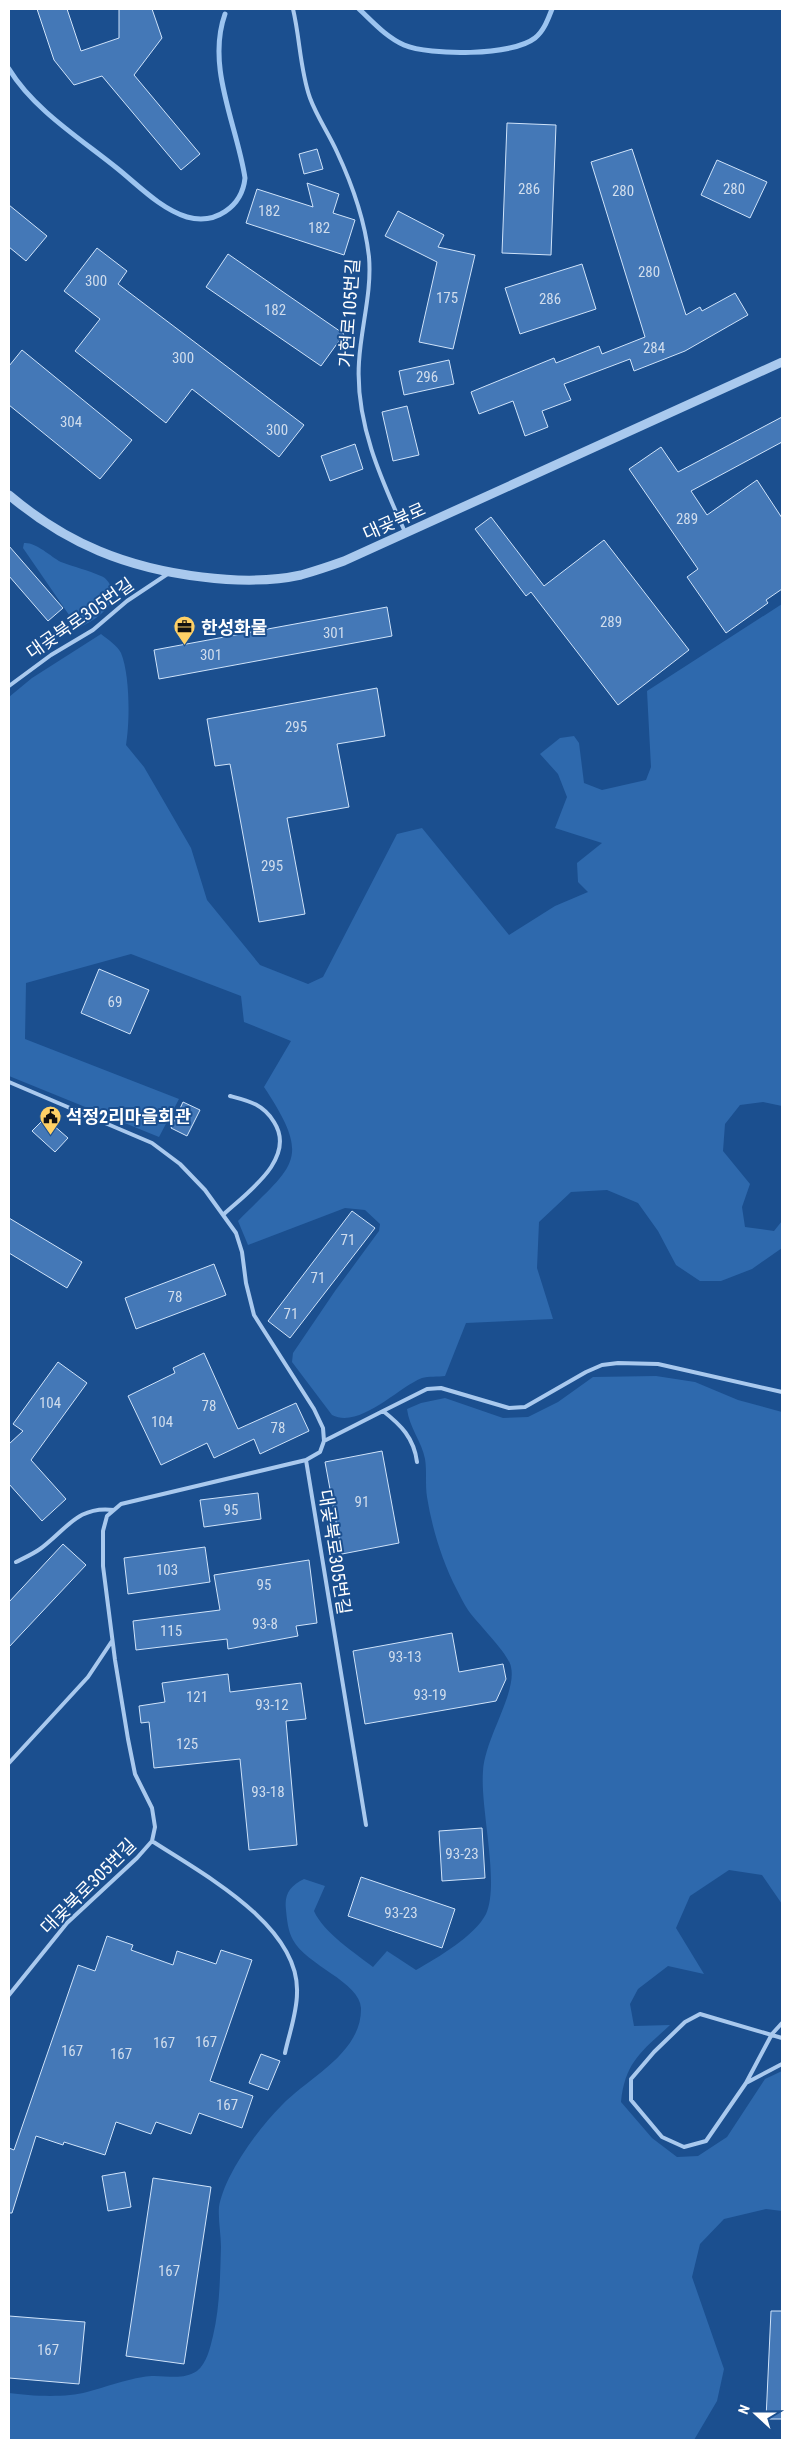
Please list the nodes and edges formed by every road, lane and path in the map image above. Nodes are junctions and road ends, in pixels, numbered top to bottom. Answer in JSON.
{"nodes":[{"id":1,"x":293,"y":9,"type":"edge"},
{"id":2,"x":782,"y":362,"type":"edge"},
{"id":3,"x":9,"y":495,"type":"edge"},
{"id":4,"x":405,"y":534,"type":"junction"},
{"id":5,"x":169,"y":573,"type":"junction"},
{"id":6,"x":9,"y":686,"type":"edge"},
{"id":7,"x":9,"y":1082,"type":"edge"},
{"id":8,"x":230,"y":1096,"type":"dead end"},
{"id":9,"x":224,"y":1214,"type":"junction"},
{"id":10,"x":782,"y":1392,"type":"edge"},
{"id":11,"x":383,"y":1411,"type":"junction"},
{"id":12,"x":324,"y":1441,"type":"junction"},
{"id":13,"x":306,"y":1460,"type":"junction"},
{"id":14,"x":417,"y":1462,"type":"dead end"},
{"id":15,"x":114,"y":1510,"type":"junction"},
{"id":16,"x":16,"y":1562,"type":"dead end"},
{"id":17,"x":112,"y":1641,"type":"junction"},
{"id":18,"x":9,"y":1763,"type":"edge"},
{"id":19,"x":366,"y":1825,"type":"dead end"},
{"id":20,"x":152,"y":1841,"type":"junction"},
{"id":21,"x":9,"y":1995,"type":"edge"},
{"id":22,"x":782,"y":2023,"type":"edge"},
{"id":23,"x":772,"y":2034,"type":"junction"},
{"id":24,"x":782,"y":2038,"type":"edge"},
{"id":25,"x":285,"y":2053,"type":"dead end"},
{"id":26,"x":782,"y":2064,"type":"edge"},
{"id":27,"x":746,"y":2083,"type":"junction"}],
"edges":[{"from":1,"to":4,"type":"lane","name":"가현로105번길"},
{"from":2,"to":4,"type":"street","name":"대곶북로"},
{"from":3,"to":5,"type":"street","name":"대곶북로"},
{"from":4,"to":5,"type":"street","name":"대곶북로"},
{"from":5,"to":6,"type":"lane","name":"대곶북로305번길"},
{"from":7,"to":9,"type":"lane"},
{"from":8,"to":9,"type":"lane"},
{"from":9,"to":12,"type":"lane"},
{"from":10,"to":11,"type":"lane"},
{"from":11,"to":12,"type":"lane"},
{"from":11,"to":14,"type":"lane"},
{"from":12,"to":13,"type":"lane"},
{"from":13,"to":15,"type":"lane"},
{"from":13,"to":19,"type":"lane","name":"대곶북로305번길"},
{"from":15,"to":16,"type":"lane"},
{"from":15,"to":17,"type":"lane","name":"대곶북로305번길"},
{"from":17,"to":18,"type":"lane"},
{"from":17,"to":20,"type":"lane","name":"대곶북로305번길"},
{"from":20,"to":21,"type":"lane","name":"대곶북로305번길"},
{"from":20,"to":25,"type":"lane"},
{"from":22,"to":23,"type":"lane"},
{"from":23,"to":24,"type":"lane"},
{"from":23,"to":27,"type":"lane"},
{"from":23,"to":27,"type":"lane"},
{"from":26,"to":27,"type":"lane"}]}
